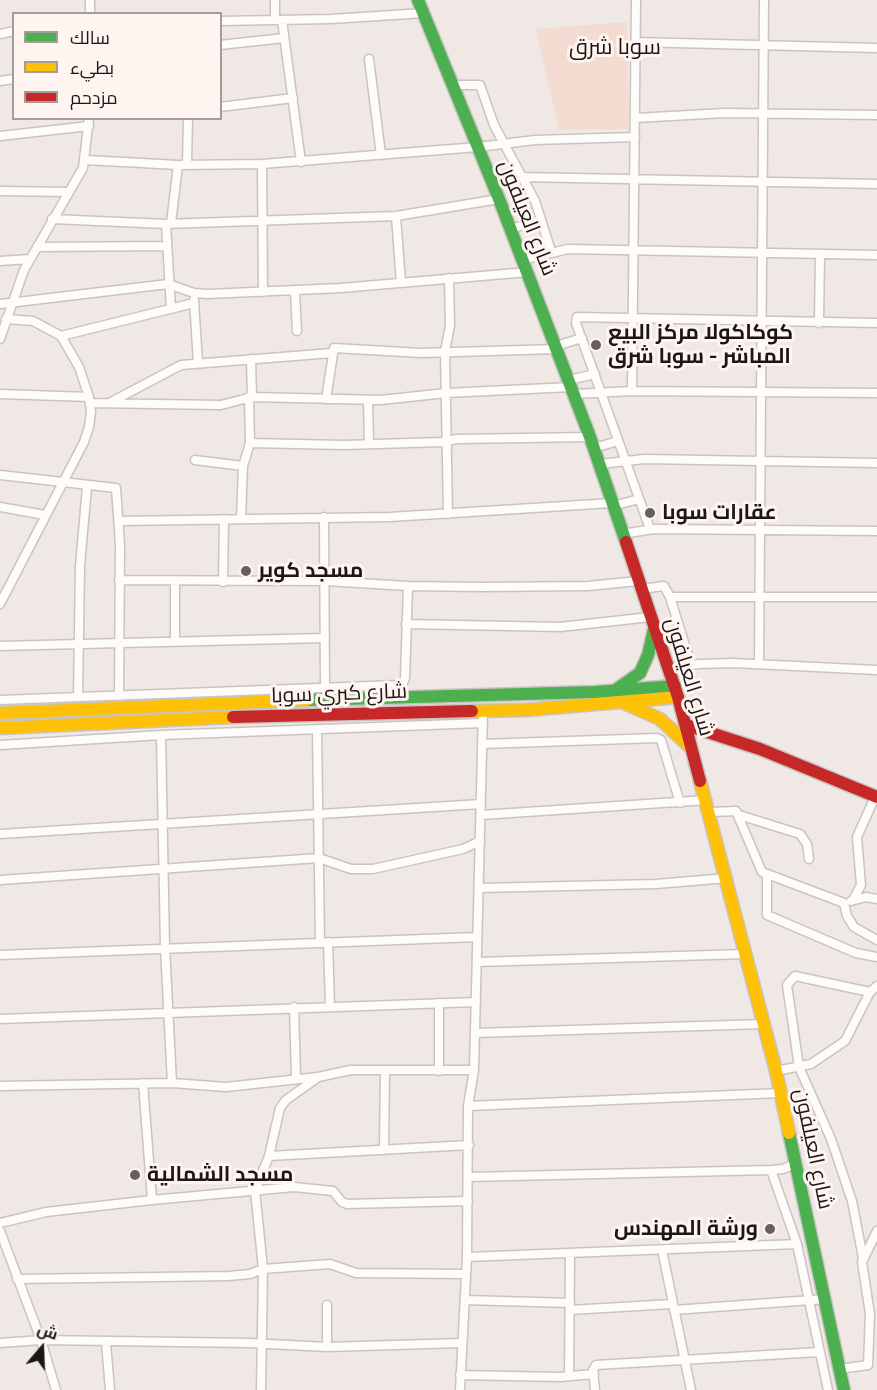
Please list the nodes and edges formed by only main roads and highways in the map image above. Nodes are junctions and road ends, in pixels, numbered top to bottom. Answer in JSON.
{"nodes":[{"id":1,"x":418,"y":0,"type":"edge"},
{"id":2,"x":652,"y":623,"type":"junction"},
{"id":3,"x":615,"y":690,"type":"junction"},
{"id":4,"x":676,"y":692,"type":"junction"},
{"id":5,"x":415,"y":696,"type":"junction"},
{"id":6,"x":623,"y":703,"type":"junction"},
{"id":7,"x":416,"y":711,"type":"junction"},
{"id":8,"x":0,"y":712,"type":"edge"},
{"id":9,"x":686,"y":725,"type":"junction"},
{"id":10,"x":0,"y":728,"type":"edge"},
{"id":11,"x":691,"y":748,"type":"junction"},
{"id":12,"x":876,"y":797,"type":"edge"},
{"id":13,"x":844,"y":1390,"type":"edge"}],
"edges":[{"from":1,"to":2,"type":"main road","name":"شارع العيلفون"},
{"from":2,"to":3,"type":"main road"},
{"from":2,"to":4,"type":"main road","name":"شارع العيلفون"},
{"from":3,"to":4,"type":"main road","name":"شارع كبري سوبا"},
{"from":3,"to":5,"type":"main road","name":"شارع كبري سوبا"},
{"from":4,"to":6,"type":"main road","name":"شارع كبري سوبا"},
{"from":4,"to":9,"type":"main road","name":"شارع العيلفون"},
{"from":5,"to":7,"type":"main road"},
{"from":5,"to":8,"type":"main road","name":"شارع كبري سوبا"},
{"from":6,"to":7,"type":"main road","name":"شارع كبري سوبا"},
{"from":6,"to":11,"type":"main road"},
{"from":7,"to":10,"type":"main road","name":"شارع كبري سوبا"},
{"from":9,"to":11,"type":"main road","name":"شارع العيلفون"},
{"from":9,"to":12,"type":"main road"},
{"from":11,"to":13,"type":"main road","name":"شارع العيلفون"}]}
